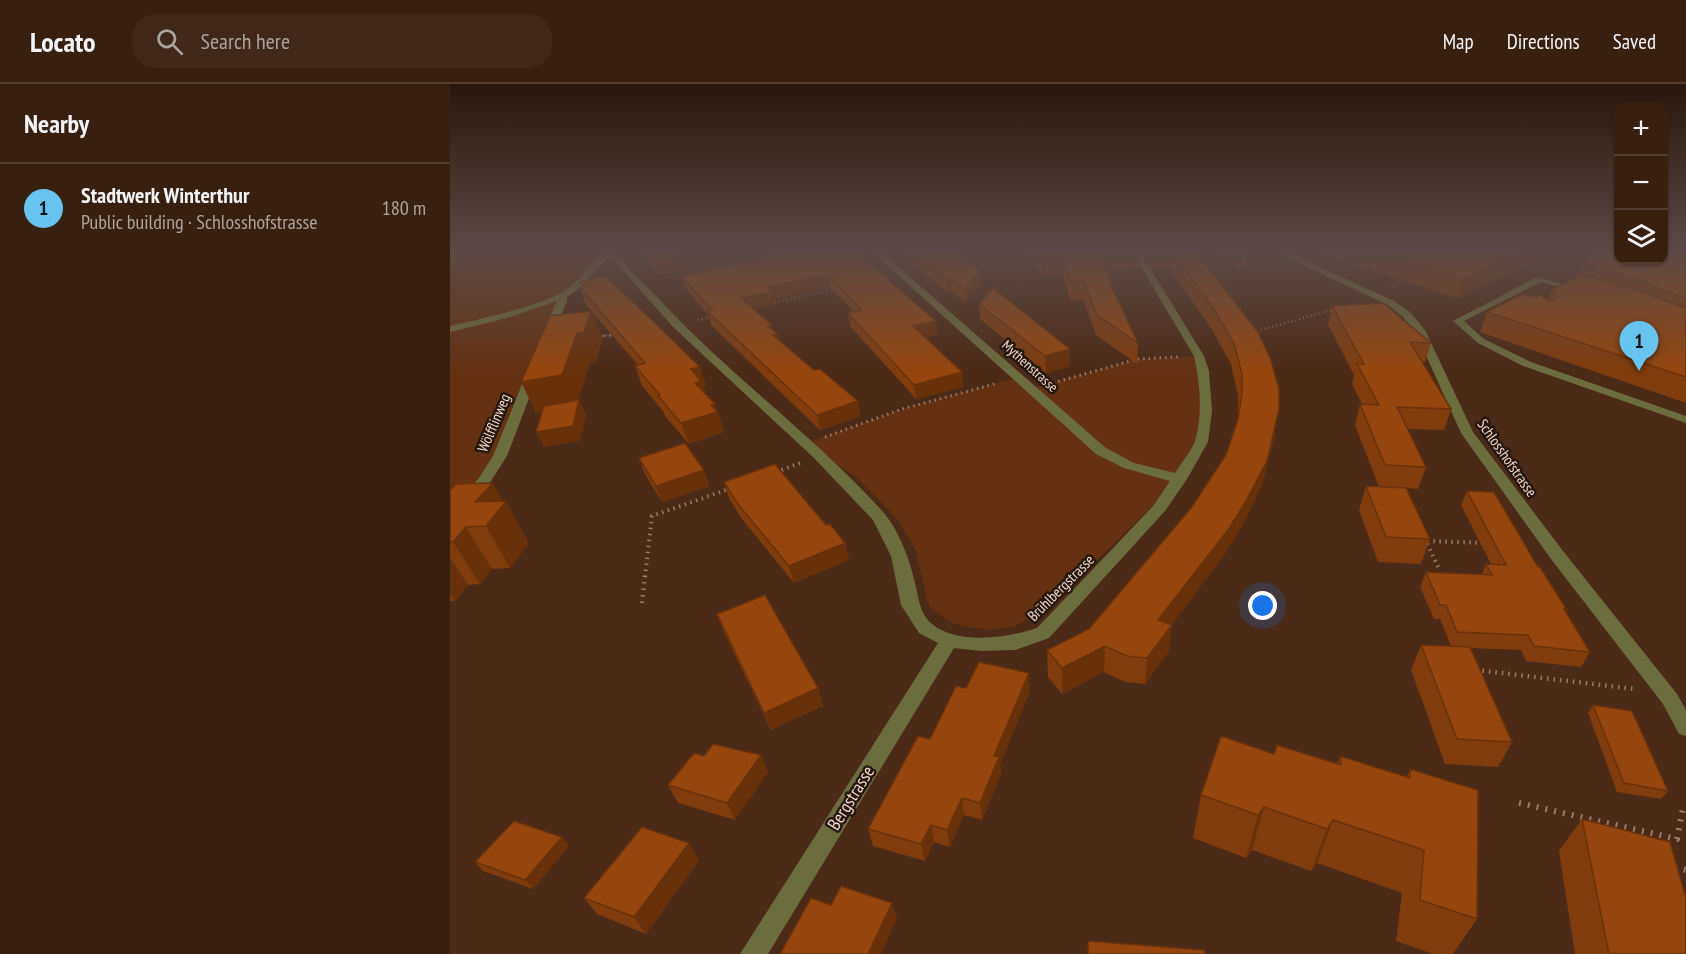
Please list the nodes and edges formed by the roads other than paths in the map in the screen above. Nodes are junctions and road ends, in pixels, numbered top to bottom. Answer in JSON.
{"nodes":[{"id":1,"x":570,"y":291,"type":"edge"},
{"id":2,"x":646,"y":291,"type":"edge"},
{"id":3,"x":921,"y":291,"type":"edge"},
{"id":4,"x":1160,"y":291,"type":"edge"},
{"id":5,"x":1366,"y":291,"type":"edge"},
{"id":6,"x":1517,"y":291,"type":"edge"},
{"id":7,"x":1567,"y":291,"type":"edge"},
{"id":8,"x":1582,"y":291,"type":"edge"},
{"id":9,"x":1563,"y":293,"type":"edge"},
{"id":10,"x":1595,"y":294,"type":"edge"},
{"id":11,"x":562,"y":296,"type":"junction"},
{"id":12,"x":450,"y":329,"type":"edge"},
{"id":13,"x":543,"y":344,"type":"edge"},
{"id":14,"x":537,"y":359,"type":"edge"},
{"id":15,"x":1686,"y":420,"type":"edge"},
{"id":16,"x":1180,"y":479,"type":"junction"},
{"id":17,"x":450,"y":520,"type":"edge"},
{"id":18,"x":949,"y":641,"type":"junction"},
{"id":19,"x":1678,"y":699,"type":"edge"},
{"id":20,"x":1686,"y":728,"type":"edge"},
{"id":21,"x":753,"y":954,"type":"edge"}],
"edges":[{"from":1,"to":11,"type":"street"},
{"from":2,"to":18,"type":"street","name":"Brühlbergstrasse"},
{"from":3,"to":16,"type":"street","name":"Mythenstrasse"},
{"from":4,"to":16,"type":"street","name":"Brühlbergstrasse"},
{"from":5,"to":19,"type":"street","name":"Schlosshofstrasse"},
{"from":6,"to":15,"type":"lane"},
{"from":7,"to":9,"type":"lane"},
{"from":8,"to":10,"type":"lane"},
{"from":11,"to":12,"type":"street"},
{"from":11,"to":13,"type":"street"},
{"from":14,"to":17,"type":"street","name":"Wölfflinweg"},
{"from":16,"to":18,"type":"street","name":"Brühlbergstrasse"},
{"from":18,"to":21,"type":"street","name":"Bergstrasse"},
{"from":19,"to":20,"type":"street","name":"Schlosshofstrasse"}]}
